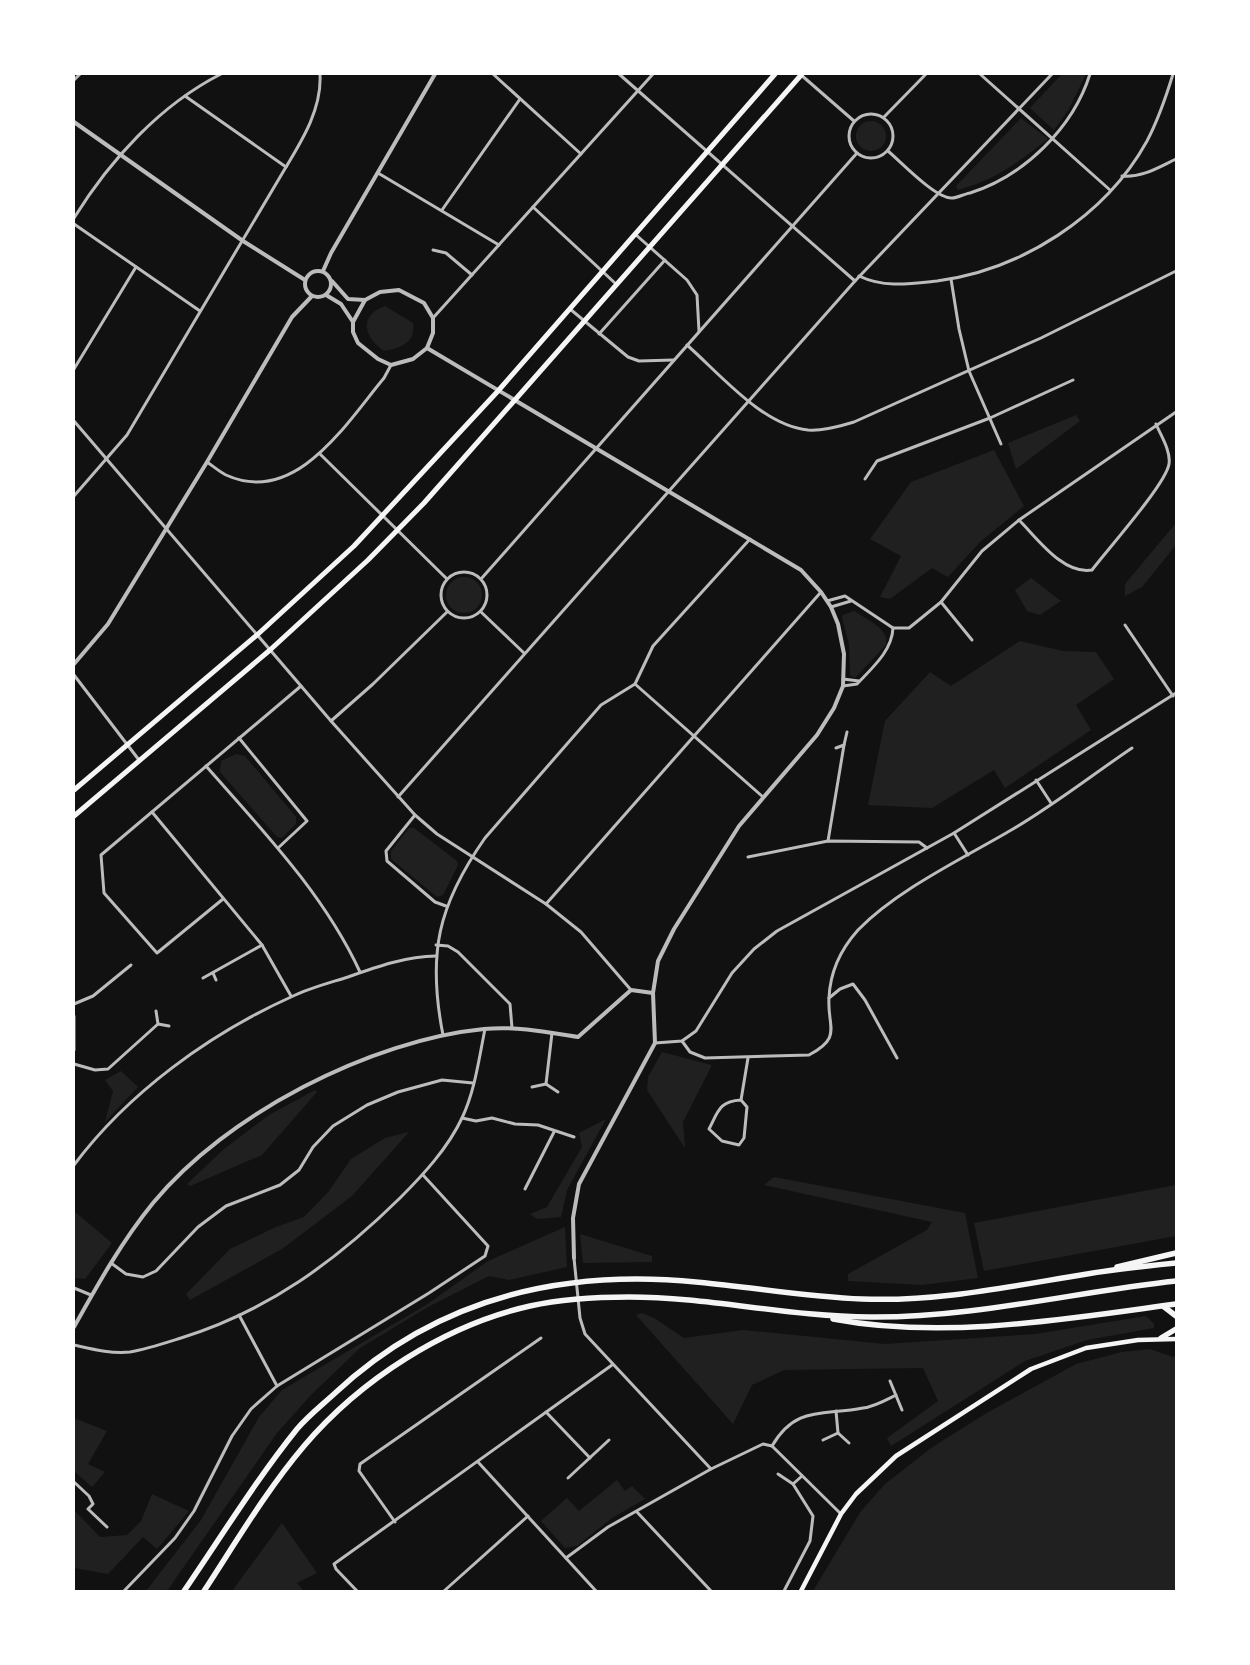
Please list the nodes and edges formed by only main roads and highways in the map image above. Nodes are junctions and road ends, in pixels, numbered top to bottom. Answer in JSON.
{"nodes":[{"id":1,"x":776,"y":74,"type":"edge"},
{"id":2,"x":801,"y":74,"type":"edge"},
{"id":3,"x":74,"y":790,"type":"edge"},
{"id":4,"x":74,"y":816,"type":"edge"},
{"id":5,"x":1176,"y":1253,"type":"edge"},
{"id":6,"x":1176,"y":1263,"type":"edge"},
{"id":7,"x":1091,"y":1273,"type":"junction"},
{"id":8,"x":1176,"y":1281,"type":"edge"},
{"id":9,"x":1176,"y":1304,"type":"edge"},
{"id":10,"x":1163,"y":1306,"type":"junction"},
{"id":11,"x":812,"y":1315,"type":"junction"},
{"id":12,"x":1176,"y":1316,"type":"edge"},
{"id":13,"x":1176,"y":1328,"type":"edge"},
{"id":14,"x":1161,"y":1338,"type":"junction"},
{"id":15,"x":1176,"y":1339,"type":"edge"},
{"id":16,"x":184,"y":1591,"type":"edge"},
{"id":17,"x":204,"y":1591,"type":"edge"},
{"id":18,"x":801,"y":1591,"type":"edge"}],
"edges":[{"from":1,"to":3,"type":"main road"},
{"from":2,"to":4,"type":"main road"},
{"from":5,"to":7,"type":"highway"},
{"from":6,"to":7,"type":"highway"},
{"from":7,"to":16,"type":"highway"},
{"from":8,"to":11,"type":"highway"},
{"from":9,"to":10,"type":"highway"},
{"from":10,"to":11,"type":"highway"},
{"from":10,"to":12,"type":"highway"},
{"from":11,"to":17,"type":"highway"},
{"from":13,"to":14,"type":"highway"},
{"from":14,"to":15,"type":"main road"},
{"from":14,"to":18,"type":"main road"}]}
